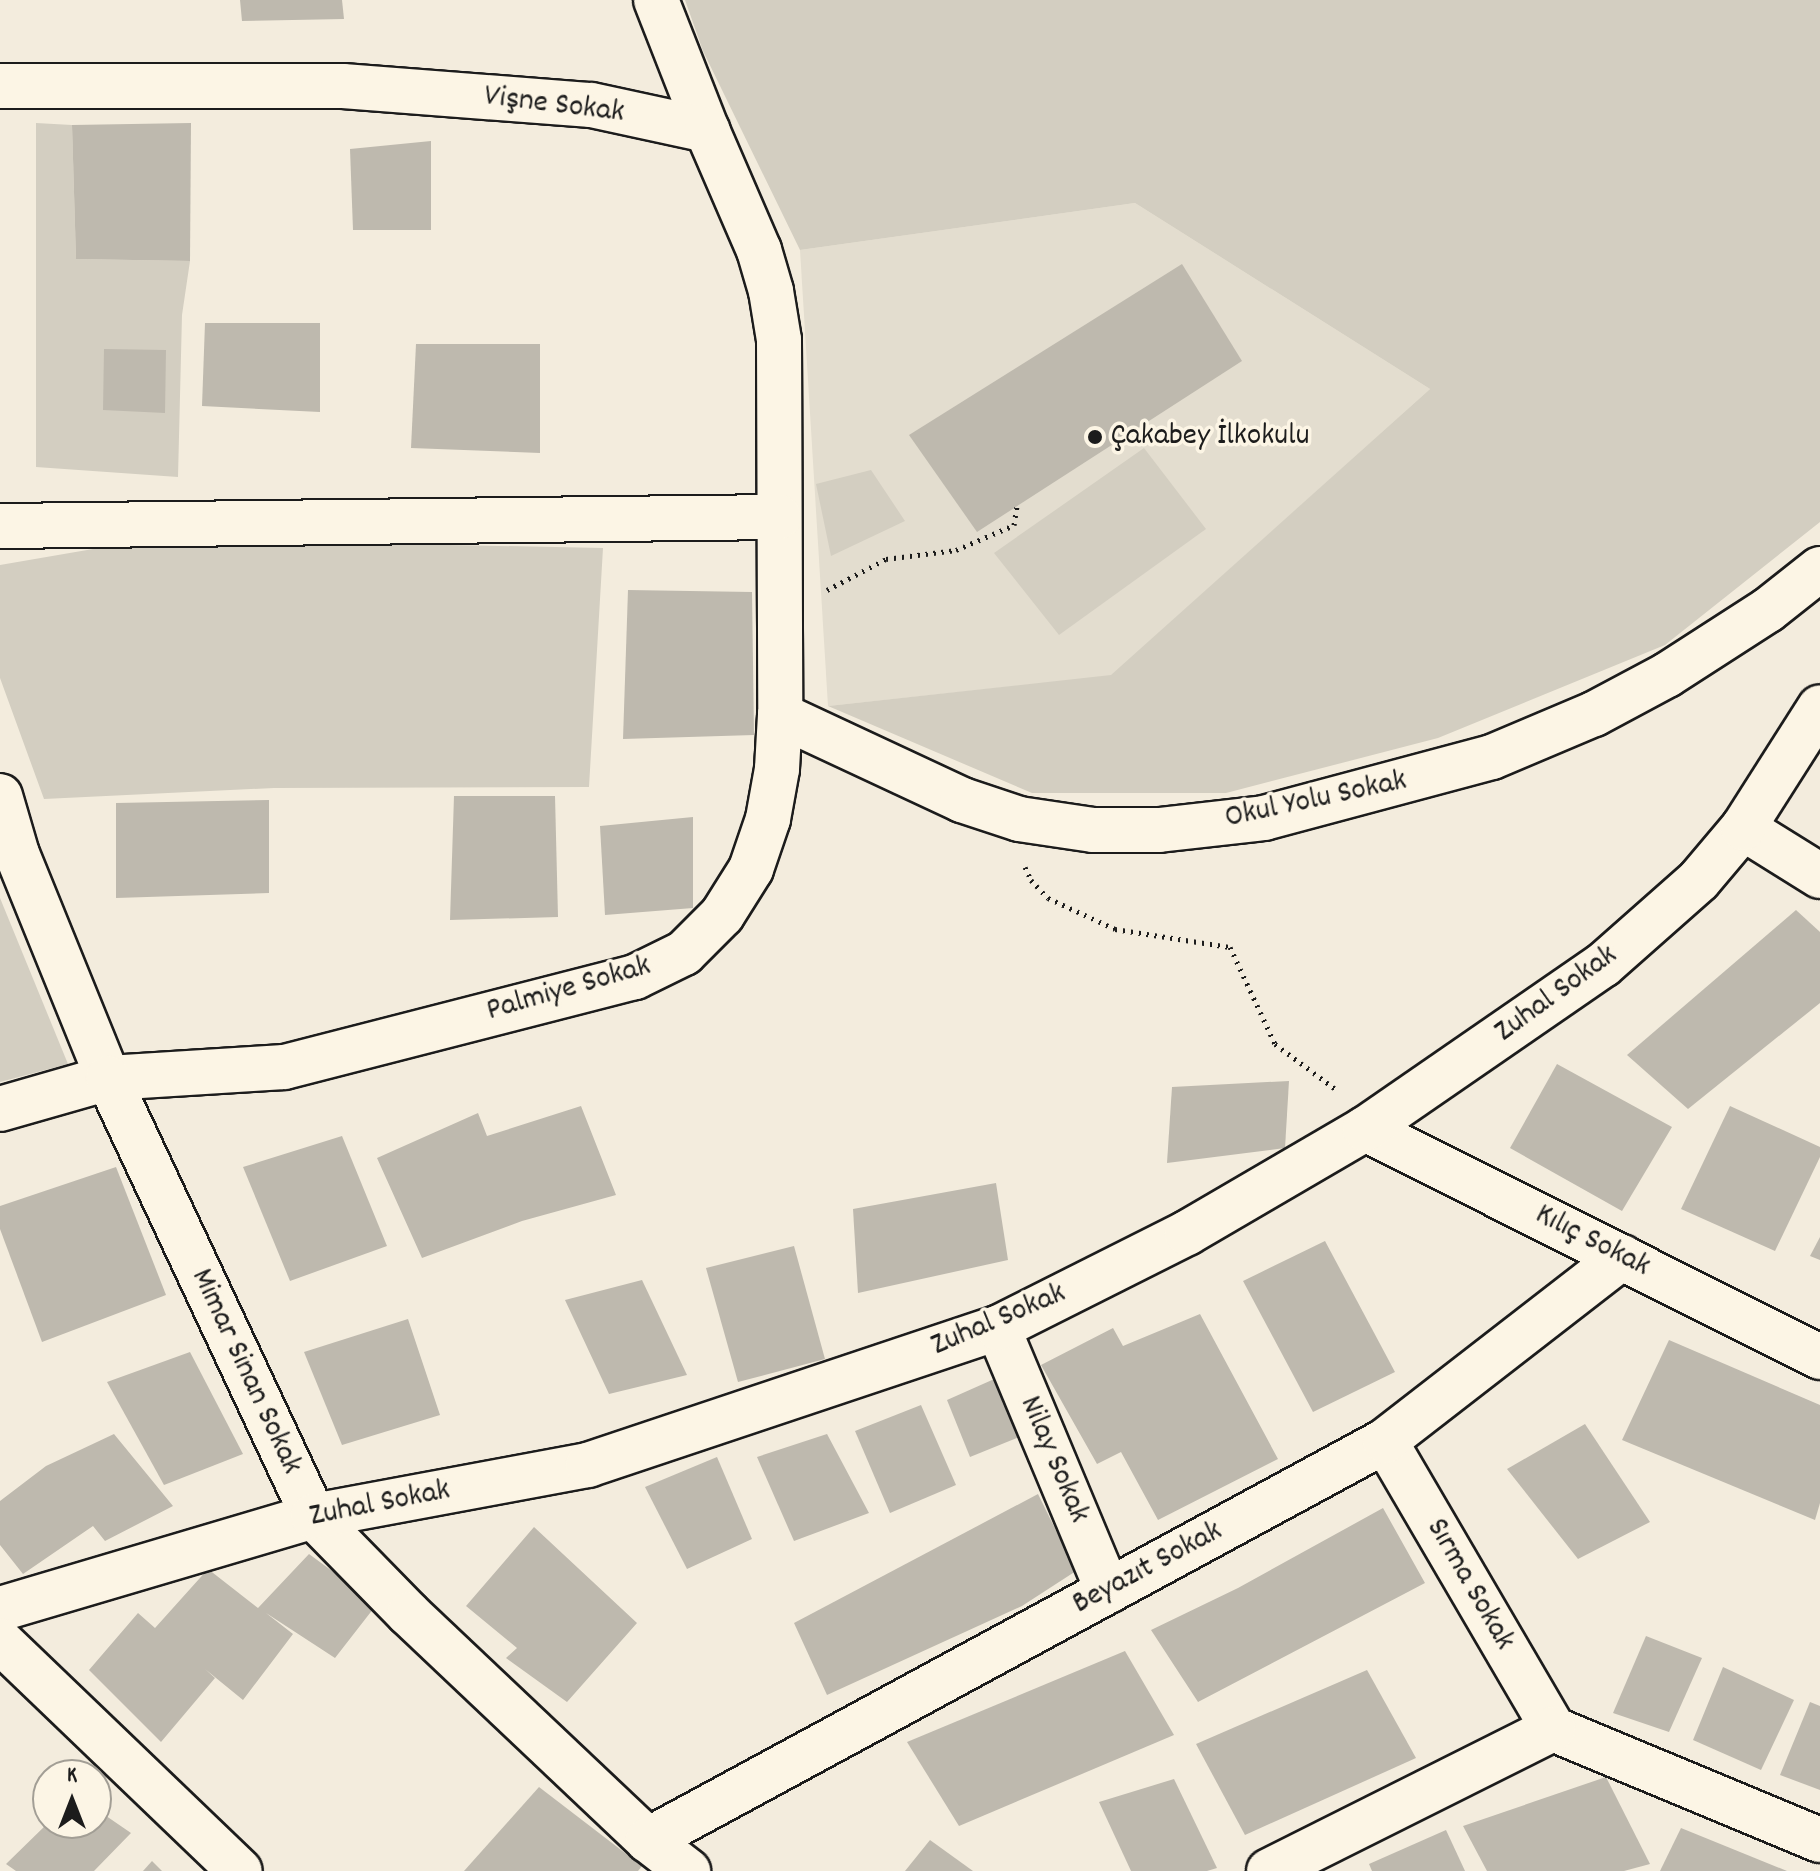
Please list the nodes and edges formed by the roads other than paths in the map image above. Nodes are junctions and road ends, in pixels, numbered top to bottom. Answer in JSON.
{"nodes":[{"id":1,"x":656,"y":0,"type":"edge"},
{"id":2,"x":0,"y":86,"type":"edge"},
{"id":3,"x":707,"y":130,"type":"junction"},
{"id":4,"x":779,"y":517,"type":"junction"},
{"id":5,"x":0,"y":526,"type":"edge"},
{"id":6,"x":1820,"y":569,"type":"edge"},
{"id":7,"x":1820,"y":707,"type":"edge"},
{"id":8,"x":780,"y":715,"type":"junction"},
{"id":9,"x":0,"y":796,"type":"edge"},
{"id":10,"x":1743,"y":828,"type":"junction"},
{"id":11,"x":1820,"y":876,"type":"edge"},
{"id":12,"x":108,"y":1078,"type":"junction"},
{"id":13,"x":0,"y":1109,"type":"edge"},
{"id":14,"x":1371,"y":1124,"type":"junction"},
{"id":15,"x":1622,"y":1257,"type":"junction"},
{"id":16,"x":998,"y":1328,"type":"junction"},
{"id":17,"x":1820,"y":1357,"type":"edge"},
{"id":18,"x":1385,"y":1441,"type":"junction"},
{"id":19,"x":313,"y":1516,"type":"junction"},
{"id":20,"x":1108,"y":1591,"type":"junction"},
{"id":21,"x":0,"y":1609,"type":"edge"},
{"id":22,"x":0,"y":1641,"type":"edge"},
{"id":23,"x":1553,"y":1729,"type":"junction"},
{"id":24,"x":648,"y":1840,"type":"junction"},
{"id":25,"x":1820,"y":1840,"type":"edge"},
{"id":26,"x":240,"y":1871,"type":"edge"},
{"id":27,"x":688,"y":1871,"type":"edge"},
{"id":28,"x":1269,"y":1871,"type":"edge"}],
"edges":[{"from":1,"to":3,"type":"street"},
{"from":2,"to":3,"type":"street","name":"Vişne Sokak"},
{"from":3,"to":4,"type":"street"},
{"from":4,"to":5,"type":"street"},
{"from":4,"to":8,"type":"street","name":"Palmiye Sokak"},
{"from":6,"to":8,"type":"street","name":"Okul Yolu Sokak"},
{"from":7,"to":10,"type":"street","name":"Zuhal Sokak"},
{"from":8,"to":12,"type":"street","name":"Palmiye Sokak"},
{"from":9,"to":12,"type":"street","name":"Mimar Sinan Sokak"},
{"from":10,"to":11,"type":"street"},
{"from":10,"to":14,"type":"street","name":"Zuhal Sokak"},
{"from":12,"to":13,"type":"street","name":"Palmiye Sokak"},
{"from":12,"to":19,"type":"street","name":"Mimar Sinan Sokak"},
{"from":14,"to":15,"type":"street","name":"Kılıç Sokak"},
{"from":14,"to":16,"type":"street","name":"Zuhal Sokak"},
{"from":15,"to":17,"type":"street","name":"Kılıç Sokak"},
{"from":15,"to":18,"type":"street","name":"Beyazıt Sokak"},
{"from":16,"to":19,"type":"street","name":"Zuhal Sokak"},
{"from":16,"to":20,"type":"street","name":"Nilay Sokak"},
{"from":18,"to":20,"type":"street","name":"Beyazıt Sokak"},
{"from":18,"to":23,"type":"street","name":"Sırma Sokak"},
{"from":19,"to":21,"type":"street","name":"Zuhal Sokak"},
{"from":19,"to":24,"type":"street","name":"Mimar Sinan Sokak"},
{"from":20,"to":24,"type":"street","name":"Beyazıt Sokak"},
{"from":22,"to":26,"type":"street"},
{"from":23,"to":25,"type":"street"},
{"from":23,"to":28,"type":"street"},
{"from":24,"to":27,"type":"street","name":"Mimar Sinan Sokak"}]}
